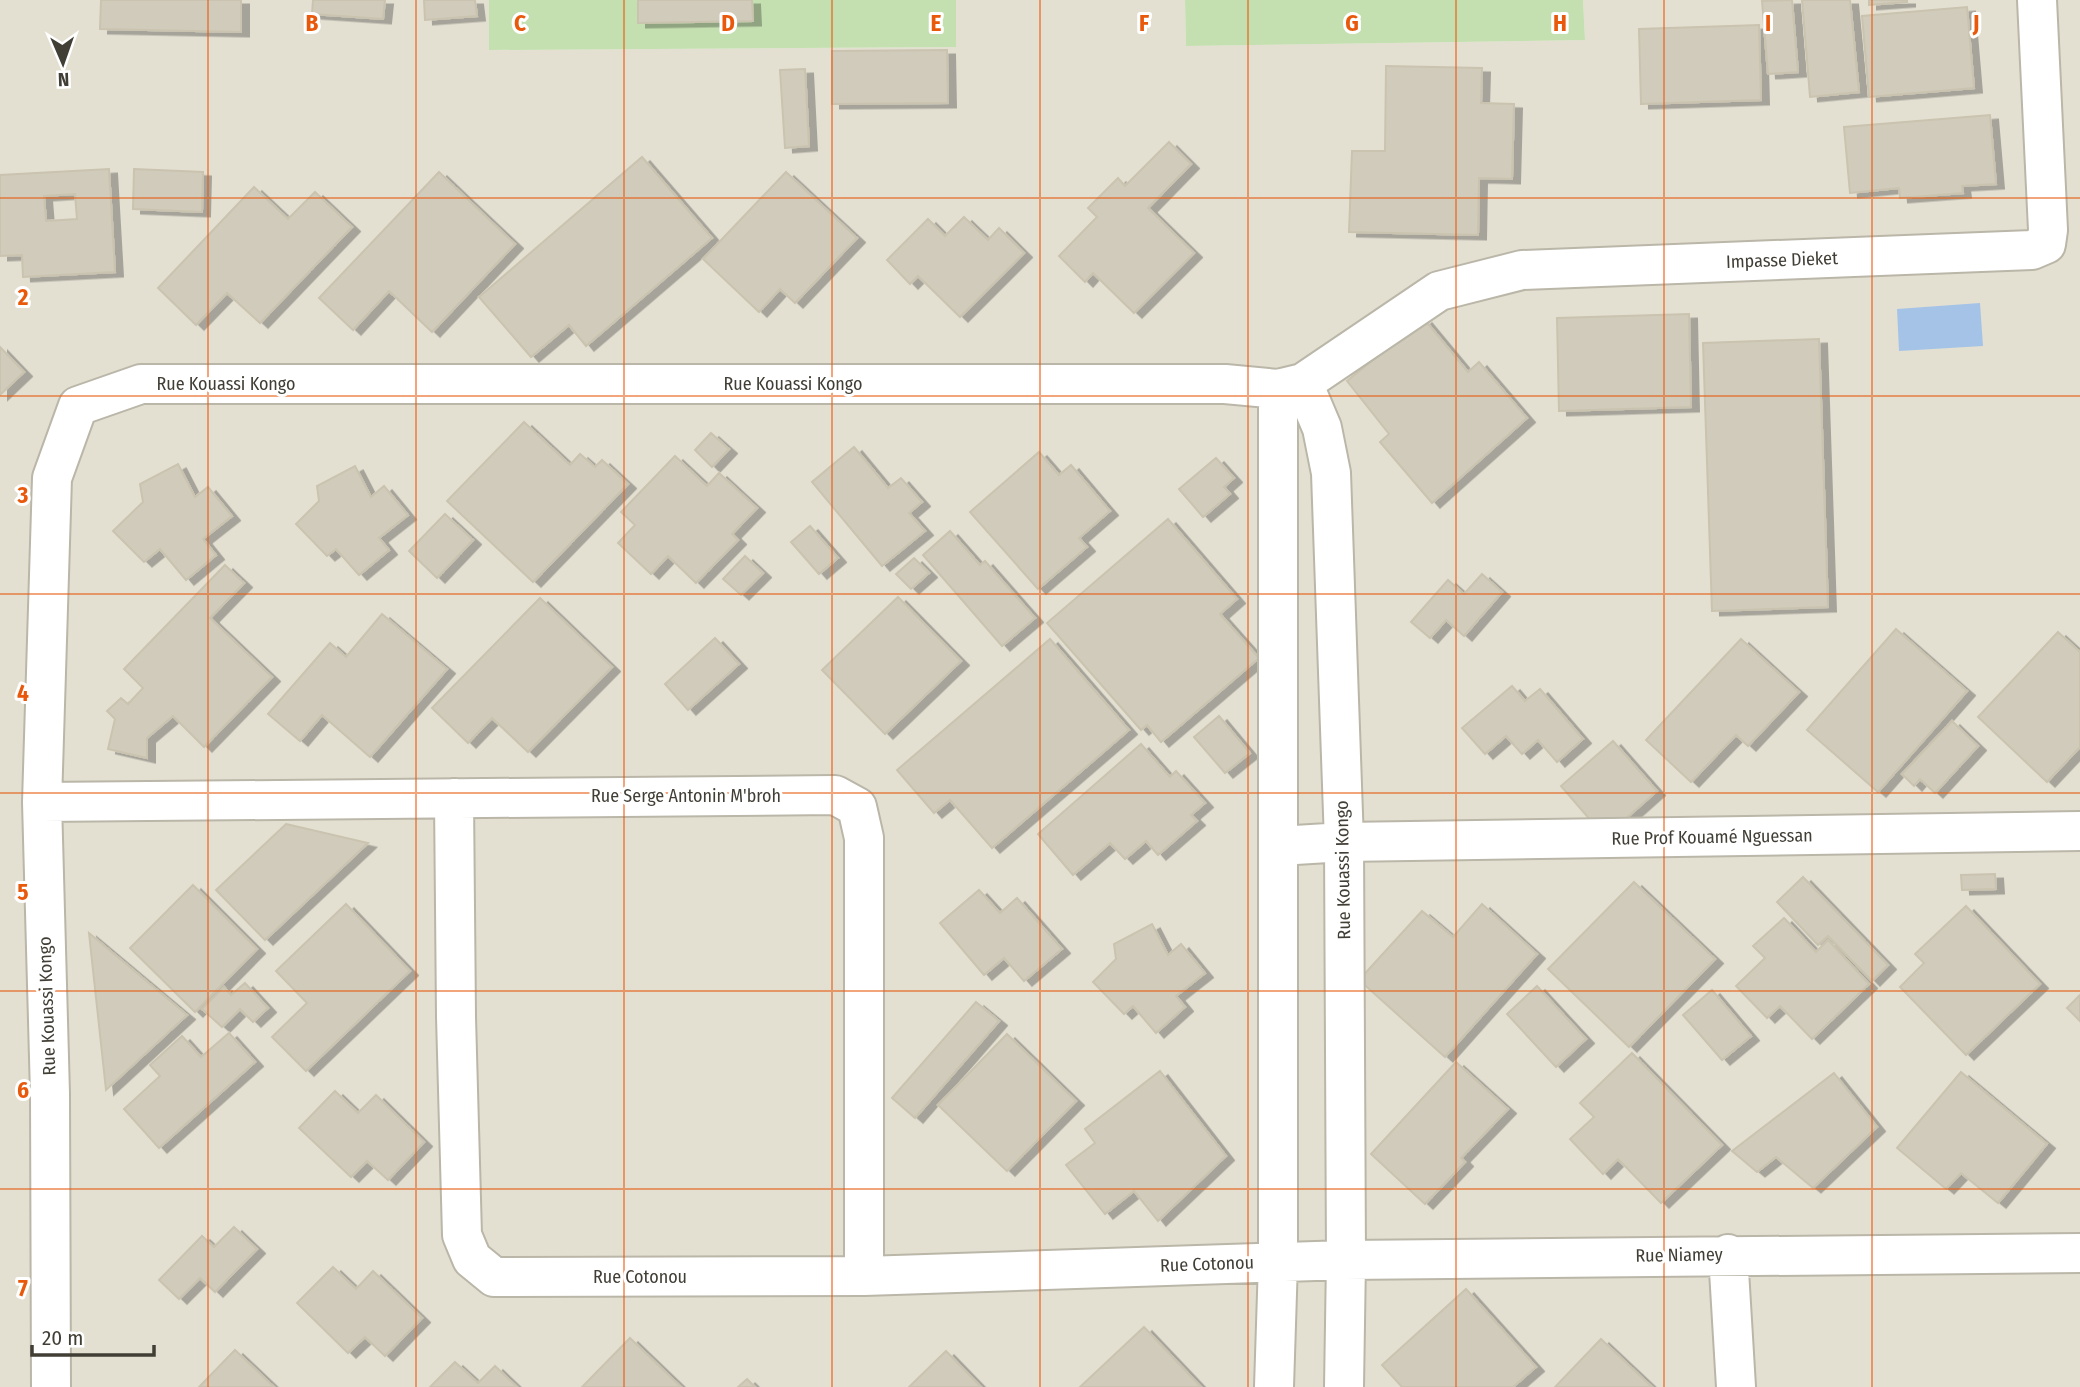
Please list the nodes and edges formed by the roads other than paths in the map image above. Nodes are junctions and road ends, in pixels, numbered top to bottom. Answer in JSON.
{"nodes":[{"id":1,"x":2037,"y":0,"type":"edge"},
{"id":2,"x":1291,"y":386,"type":"junction"},
{"id":3,"x":454,"y":798,"type":"junction"},
{"id":4,"x":42,"y":803,"type":"junction"},
{"id":5,"x":2080,"y":831,"type":"edge"},
{"id":6,"x":1344,"y":842,"type":"junction"},
{"id":7,"x":1279,"y":846,"type":"junction"},
{"id":8,"x":2080,"y":1253,"type":"edge"},
{"id":9,"x":1728,"y":1254,"type":"junction"},
{"id":10,"x":1346,"y":1260,"type":"junction"},
{"id":11,"x":1278,"y":1262,"type":"junction"},
{"id":12,"x":864,"y":1276,"type":"junction"},
{"id":13,"x":51,"y":1387,"type":"edge"},
{"id":14,"x":1274,"y":1387,"type":"edge"},
{"id":15,"x":1344,"y":1387,"type":"edge"},
{"id":16,"x":1736,"y":1387,"type":"edge"}],
"edges":[{"from":1,"to":2,"type":"street","name":"Impasse Dieket"},
{"from":2,"to":4,"type":"street","name":"Rue Kouassi Kongo"},
{"from":2,"to":6,"type":"street","name":"Rue Kouassi Kongo"},
{"from":2,"to":7,"type":"street"},
{"from":3,"to":4,"type":"street","name":"Rue Serge Antonin M'broh"},
{"from":3,"to":12,"type":"street","name":"Rue Cotonou"},
{"from":3,"to":12,"type":"street","name":"Rue Serge Antonin M'broh"},
{"from":4,"to":13,"type":"street","name":"Rue Kouassi Kongo"},
{"from":5,"to":6,"type":"street","name":"Rue Prof Kouamé Nguessan"},
{"from":6,"to":7,"type":"street","name":"Rue Prof Kouamé Nguessan"},
{"from":6,"to":10,"type":"street","name":"Rue Kouassi Kongo"},
{"from":7,"to":11,"type":"street"},
{"from":8,"to":9,"type":"street","name":"Rue Niamey"},
{"from":9,"to":10,"type":"street","name":"Rue Niamey"},
{"from":9,"to":16,"type":"street"},
{"from":10,"to":11,"type":"street","name":"Rue Niamey"},
{"from":10,"to":15,"type":"street","name":"Rue Kouassi Kongo"},
{"from":11,"to":12,"type":"street","name":"Rue Cotonou"},
{"from":11,"to":14,"type":"street"}]}
